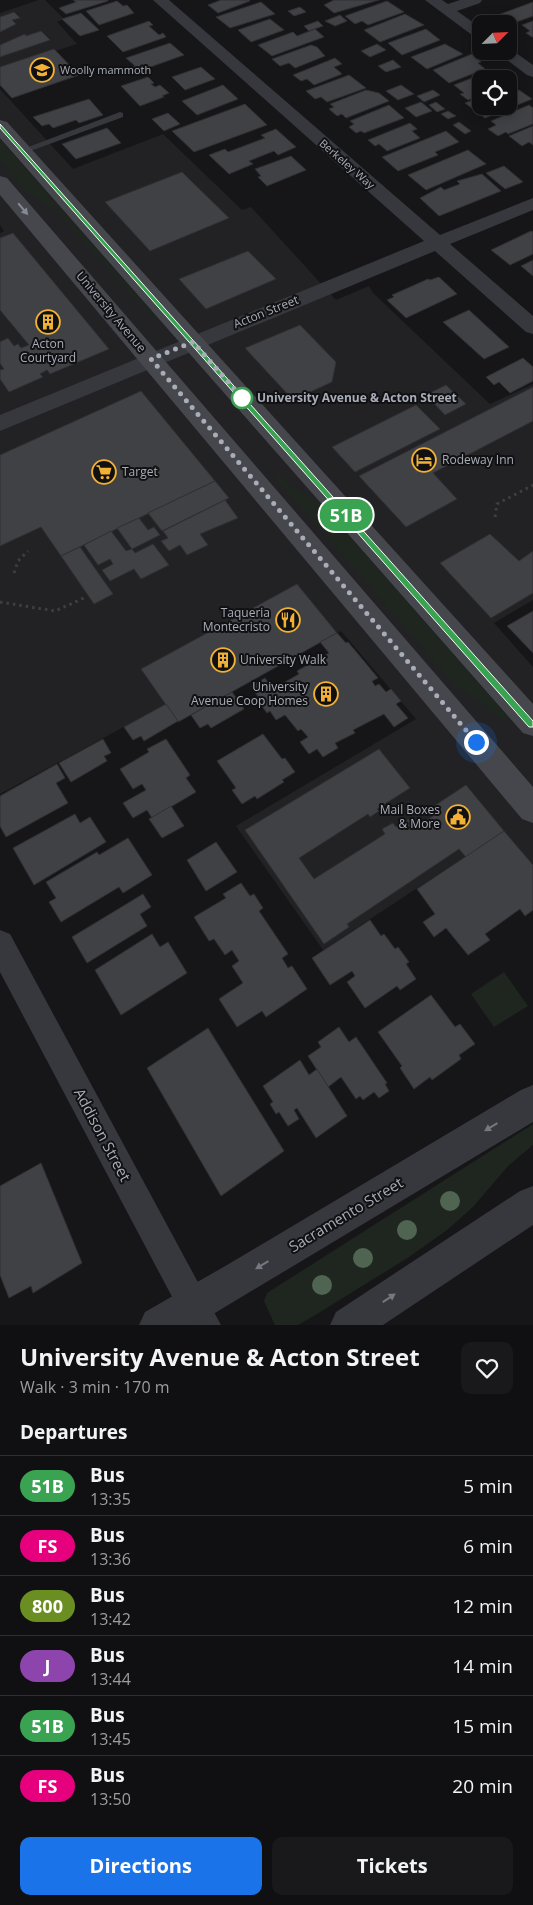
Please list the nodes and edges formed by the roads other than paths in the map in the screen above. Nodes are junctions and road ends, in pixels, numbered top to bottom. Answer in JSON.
{"nodes":[{"id":1,"x":160,"y":0,"type":"edge"},
{"id":2,"x":432,"y":0,"type":"edge"},
{"id":3,"x":475,"y":0,"type":"edge"},
{"id":4,"x":445,"y":10,"type":"junction"},
{"id":5,"x":472,"y":29,"type":"edge"},
{"id":6,"x":516,"y":60,"type":"edge"},
{"id":7,"x":533,"y":72,"type":"edge"},
{"id":8,"x":120,"y":115,"type":"dead end"},
{"id":9,"x":0,"y":126,"type":"edge"},
{"id":10,"x":22,"y":151,"type":"junction"},
{"id":11,"x":0,"y":182,"type":"edge"},
{"id":12,"x":533,"y":204,"type":"edge"},
{"id":13,"x":436,"y":242,"type":"junction"},
{"id":14,"x":533,"y":327,"type":"edge"},
{"id":15,"x":193,"y":342,"type":"junction"},
{"id":16,"x":151,"y":359,"type":"junction"},
{"id":17,"x":0,"y":423,"type":"edge"},
{"id":18,"x":533,"y":724,"type":"edge"},
{"id":19,"x":533,"y":809,"type":"edge"},
{"id":20,"x":0,"y":944,"type":"edge"},
{"id":21,"x":533,"y":1102,"type":"edge"},
{"id":22,"x":533,"y":1204,"type":"edge"},
{"id":23,"x":200,"y":1315,"type":"edge"},
{"id":24,"x":158,"y":1325,"type":"edge"},
{"id":25,"x":349,"y":1325,"type":"edge"}],
"edges":[{"from":1,"to":13,"type":"street","name":"Berkeley Way"},
{"from":2,"to":4,"type":"street"},
{"from":3,"to":4,"type":"street"},
{"from":4,"to":5,"type":"street"},
{"from":6,"to":7,"type":"street"},
{"from":8,"to":10,"type":"lane"},
{"from":9,"to":10,"type":"main road"},
{"from":10,"to":15,"type":"main road"},
{"from":11,"to":16,"type":"main road","name":"University Avenue","one_way":true},
{"from":12,"to":13,"type":"street","name":"Acton Street"},
{"from":13,"to":14,"type":"street","name":"Berkeley Way"},
{"from":13,"to":15,"type":"street","name":"Acton Street"},
{"from":15,"to":16,"type":"street","name":"Acton Street"},
{"from":15,"to":18,"type":"main road"},
{"from":16,"to":17,"type":"street","name":"Acton Street"},
{"from":16,"to":19,"type":"main road","name":"University Avenue"},
{"from":20,"to":23,"type":"street","name":"Addison Street"},
{"from":21,"to":23,"type":"street","name":"Sacramento Street","one_way":true},
{"from":25,"to":22,"type":"street","one_way":true},
{"from":23,"to":24,"type":"street","name":"Sacramento Street"}]}
